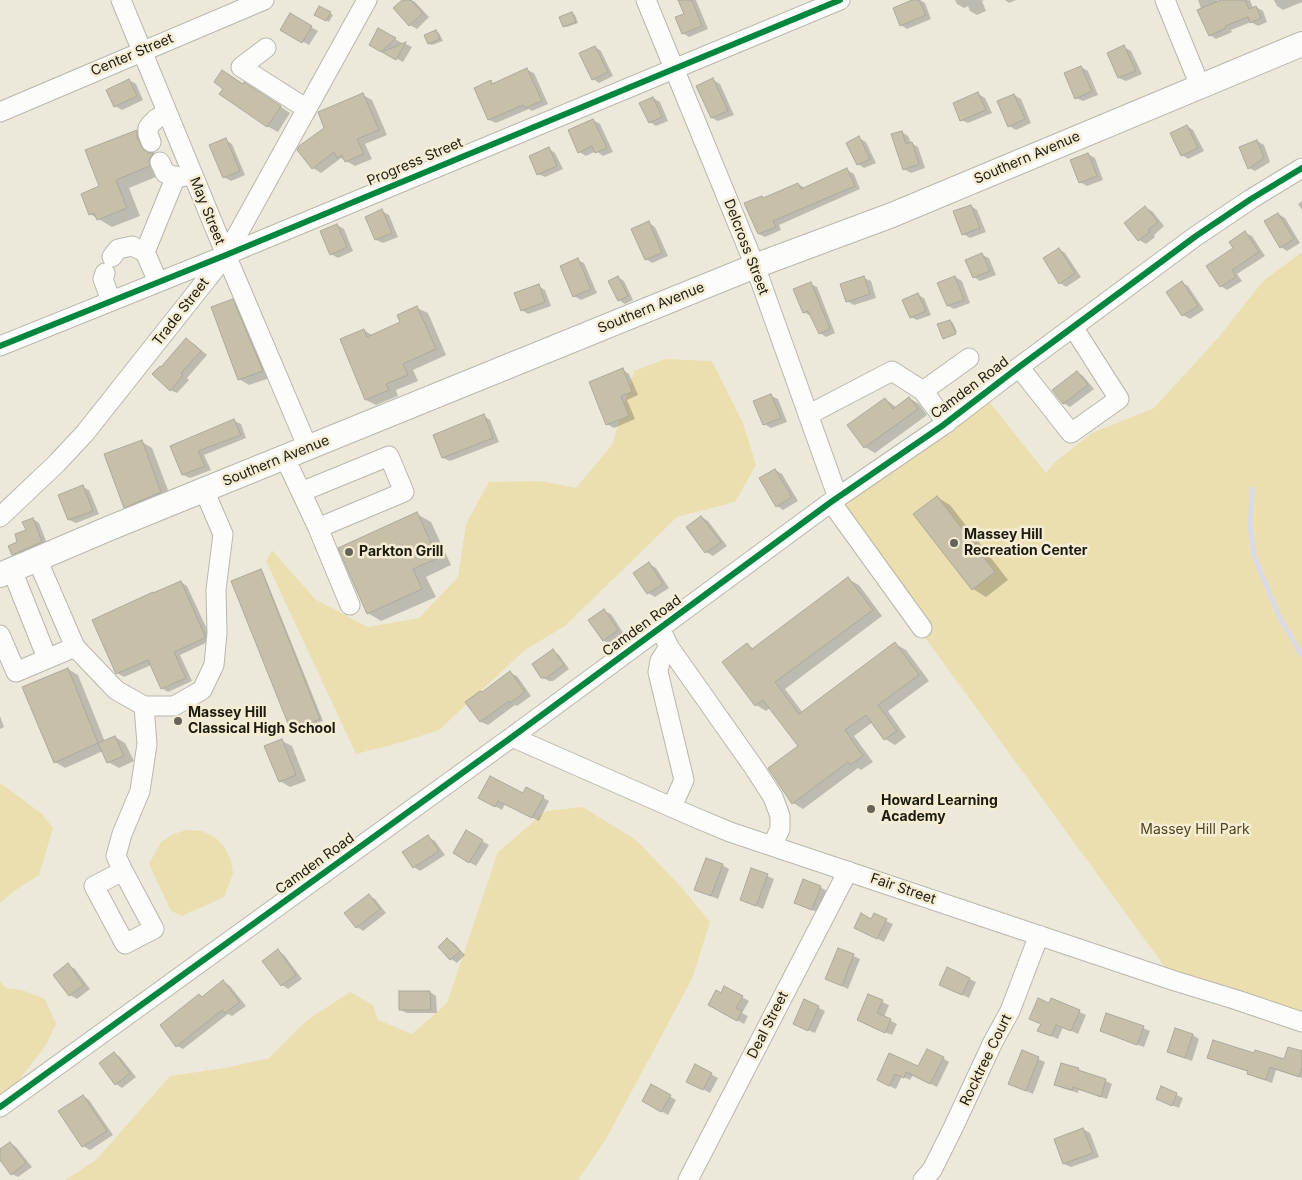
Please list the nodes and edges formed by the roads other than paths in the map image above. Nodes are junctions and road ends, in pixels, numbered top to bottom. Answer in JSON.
{"nodes":[{"id":1,"x":121,"y":0,"type":"edge"},
{"id":2,"x":264,"y":0,"type":"edge"},
{"id":3,"x":367,"y":0,"type":"edge"},
{"id":4,"x":646,"y":0,"type":"edge"},
{"id":5,"x":840,"y":0,"type":"edge"},
{"id":6,"x":1165,"y":0,"type":"edge"},
{"id":7,"x":1302,"y":44,"type":"edge"},
{"id":8,"x":266,"y":48,"type":"dead end"},
{"id":9,"x":142,"y":51,"type":"junction"},
{"id":10,"x":674,"y":68,"type":"junction"},
{"id":11,"x":1200,"y":86,"type":"junction"},
{"id":12,"x":307,"y":108,"type":"junction"},
{"id":13,"x":0,"y":112,"type":"edge"},
{"id":14,"x":162,"y":115,"type":"junction"},
{"id":15,"x":151,"y":142,"type":"dead end"},
{"id":16,"x":160,"y":162,"type":"dead end"},
{"id":17,"x":1302,"y":168,"type":"edge"},
{"id":18,"x":183,"y":176,"type":"junction"},
{"id":19,"x":145,"y":252,"type":"junction"},
{"id":20,"x":226,"y":255,"type":"junction"},
{"id":21,"x":755,"y":266,"type":"junction"},
{"id":22,"x":158,"y":282,"type":"junction"},
{"id":23,"x":110,"y":301,"type":"junction"},
{"id":24,"x":1073,"y":327,"type":"junction"},
{"id":25,"x":0,"y":346,"type":"edge"},
{"id":26,"x":969,"y":358,"type":"dead end"},
{"id":27,"x":1019,"y":367,"type":"junction"},
{"id":28,"x":923,"y":391,"type":"junction"},
{"id":29,"x":808,"y":415,"type":"junction"},
{"id":30,"x":947,"y":422,"type":"junction"},
{"id":31,"x":308,"y":448,"type":"junction"},
{"id":32,"x":285,"y":458,"type":"junction"},
{"id":33,"x":204,"y":490,"type":"junction"},
{"id":34,"x":301,"y":492,"type":"junction"},
{"id":35,"x":834,"y":500,"type":"junction"},
{"id":36,"x":0,"y":517,"type":"edge"},
{"id":37,"x":318,"y":528,"type":"junction"},
{"id":38,"x":37,"y":559,"type":"junction"},
{"id":39,"x":6,"y":572,"type":"edge"},
{"id":40,"x":350,"y":605,"type":"dead end"},
{"id":41,"x":660,"y":628,"type":"junction"},
{"id":42,"x":922,"y":628,"type":"dead end"},
{"id":43,"x":0,"y":635,"type":"edge"},
{"id":44,"x":75,"y":647,"type":"junction"},
{"id":45,"x":668,"y":647,"type":"junction"},
{"id":46,"x":47,"y":658,"type":"junction"},
{"id":47,"x":144,"y":706,"type":"junction"},
{"id":48,"x":512,"y":737,"type":"junction"},
{"id":49,"x":672,"y":807,"type":"junction"},
{"id":50,"x":772,"y":846,"type":"junction"},
{"id":51,"x":123,"y":871,"type":"dead end"},
{"id":52,"x":848,"y":871,"type":"junction"},
{"id":53,"x":1040,"y":935,"type":"junction"},
{"id":54,"x":1302,"y":1022,"type":"edge"},
{"id":55,"x":0,"y":1107,"type":"edge"},
{"id":56,"x":688,"y":1180,"type":"edge"},
{"id":57,"x":923,"y":1180,"type":"edge"}],
"edges":[{"from":1,"to":9,"type":"street","name":"May Street"},
{"from":2,"to":9,"type":"street","name":"Center Street"},
{"from":3,"to":12,"type":"street","name":"Trade Street"},
{"from":4,"to":10,"type":"street","name":"Delcross Street"},
{"from":5,"to":10,"type":"street","name":"Progress Street"},
{"from":6,"to":11,"type":"street"},
{"from":7,"to":11,"type":"main road","name":"Southern Avenue"},
{"from":8,"to":12,"type":"street"},
{"from":9,"to":13,"type":"street","name":"Center Street"},
{"from":9,"to":14,"type":"street","name":"May Street"},
{"from":10,"to":20,"type":"street","name":"Progress Street"},
{"from":10,"to":21,"type":"street","name":"Delcross Street"},
{"from":11,"to":21,"type":"main road","name":"Southern Avenue"},
{"from":12,"to":20,"type":"street","name":"Trade Street"},
{"from":14,"to":15,"type":"street"},
{"from":14,"to":18,"type":"street","name":"May Street"},
{"from":16,"to":18,"type":"street"},
{"from":17,"to":24,"type":"street","name":"Camden Road"},
{"from":18,"to":19,"type":"street"},
{"from":18,"to":20,"type":"street","name":"May Street"},
{"from":19,"to":22,"type":"street"},
{"from":19,"to":23,"type":"street"},
{"from":20,"to":22,"type":"street","name":"Progress Street"},
{"from":20,"to":31,"type":"street","name":"May Street"},
{"from":20,"to":36,"type":"street","name":"Trade Street"},
{"from":21,"to":29,"type":"street","name":"Delcross Street"},
{"from":21,"to":31,"type":"main road","name":"Southern Avenue"},
{"from":22,"to":23,"type":"street","name":"Progress Street"},
{"from":23,"to":25,"type":"street","name":"Progress Street"},
{"from":24,"to":27,"type":"street","name":"Camden Road"},
{"from":24,"to":27,"type":"street"},
{"from":26,"to":28,"type":"street"},
{"from":27,"to":30,"type":"street","name":"Camden Road"},
{"from":28,"to":29,"type":"street"},
{"from":28,"to":30,"type":"street"},
{"from":29,"to":35,"type":"street","name":"Delcross Street"},
{"from":30,"to":35,"type":"street","name":"Camden Road"},
{"from":31,"to":32,"type":"main road","name":"Southern Avenue"},
{"from":32,"to":33,"type":"main road","name":"Southern Avenue"},
{"from":32,"to":34,"type":"street"},
{"from":33,"to":38,"type":"main road","name":"Southern Avenue"},
{"from":33,"to":47,"type":"street"},
{"from":34,"to":37,"type":"street"},
{"from":34,"to":37,"type":"street"},
{"from":35,"to":41,"type":"street","name":"Camden Road"},
{"from":35,"to":42,"type":"street","name":"Delcross Street"},
{"from":37,"to":40,"type":"street"},
{"from":38,"to":39,"type":"main road","name":"Southern Avenue"},
{"from":38,"to":44,"type":"street"},
{"from":39,"to":46,"type":"street"},
{"from":41,"to":45,"type":"street"},
{"from":41,"to":48,"type":"street","name":"Camden Road"},
{"from":43,"to":46,"type":"street"},
{"from":44,"to":46,"type":"street"},
{"from":44,"to":47,"type":"street"},
{"from":45,"to":49,"type":"street"},
{"from":45,"to":50,"type":"street"},
{"from":47,"to":51,"type":"street"},
{"from":48,"to":49,"type":"street","name":"Fair Street"},
{"from":48,"to":55,"type":"street","name":"Camden Road"},
{"from":49,"to":50,"type":"street","name":"Fair Street"},
{"from":50,"to":52,"type":"street","name":"Fair Street"},
{"from":52,"to":53,"type":"street","name":"Fair Street"},
{"from":52,"to":56,"type":"street","name":"Deal Street"},
{"from":53,"to":54,"type":"street","name":"Fair Street"},
{"from":53,"to":57,"type":"street","name":"Rocktree Court"}]}
